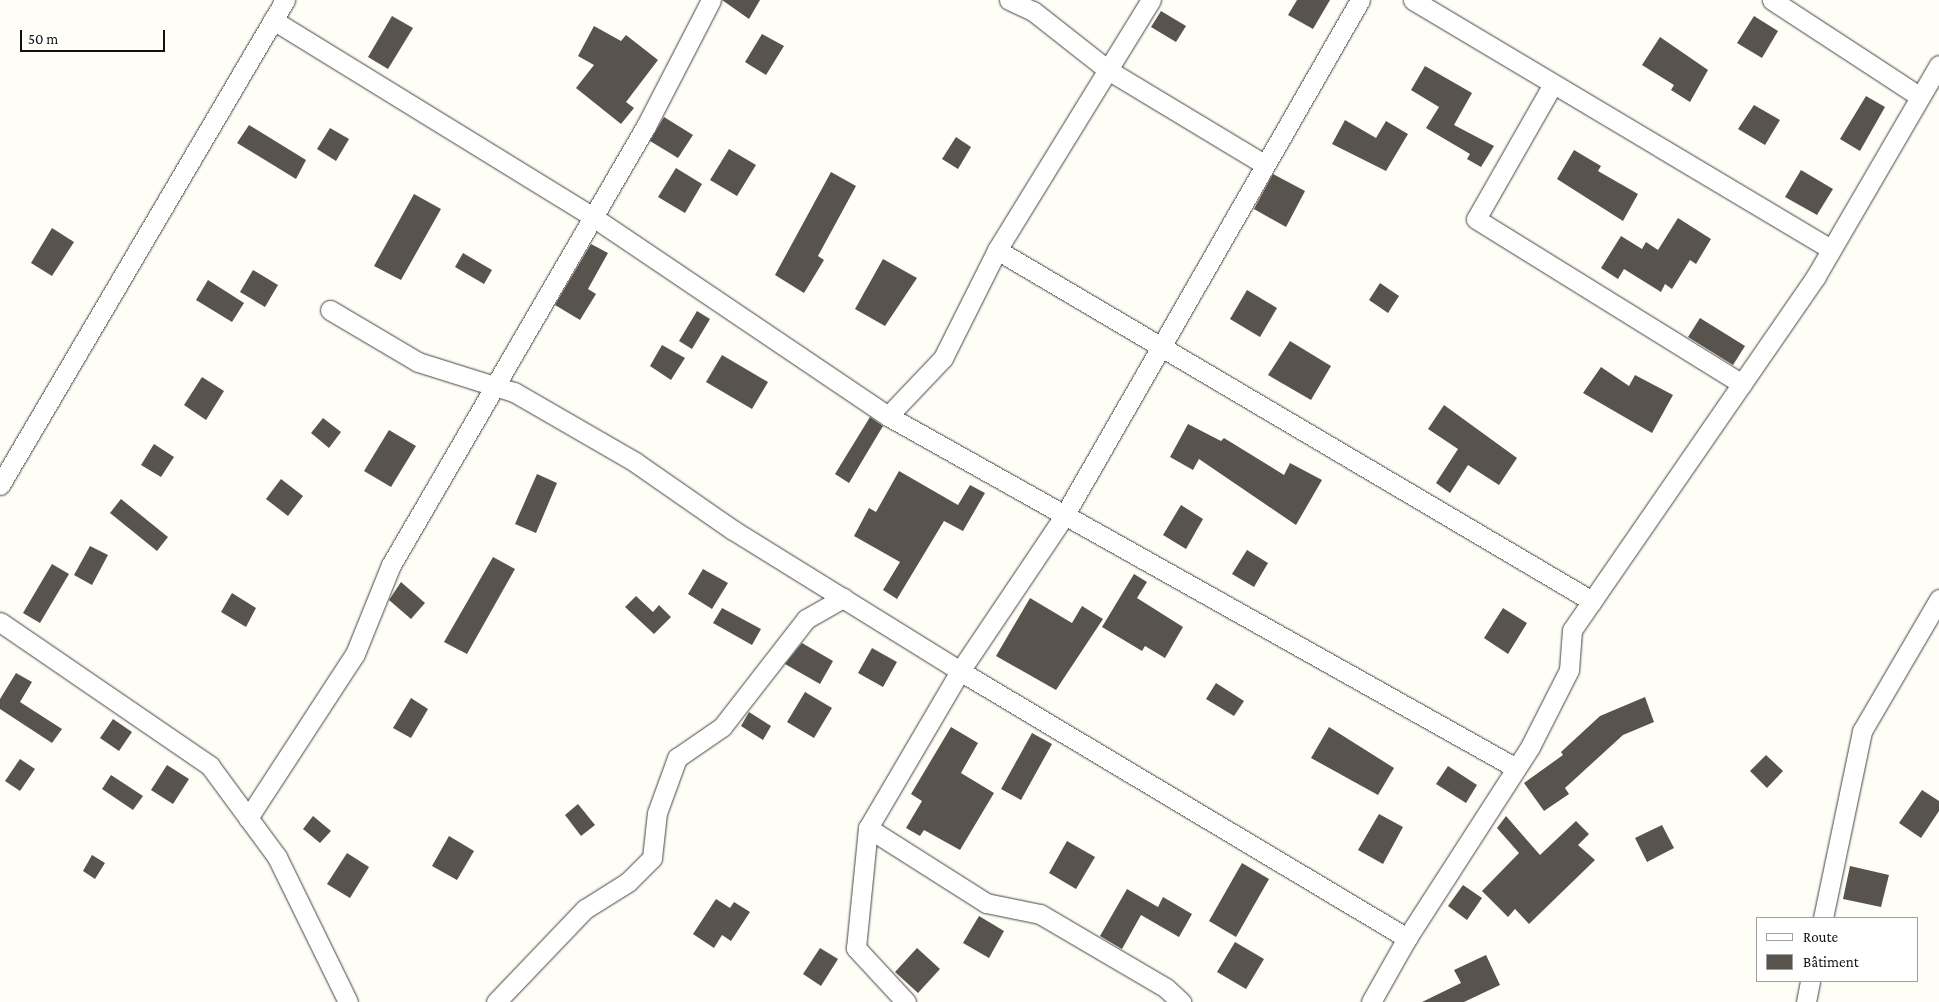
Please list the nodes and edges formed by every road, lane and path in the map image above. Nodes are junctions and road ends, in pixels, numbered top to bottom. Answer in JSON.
{"nodes":[{"id":1,"x":285,"y":0,"type":"edge"},
{"id":2,"x":711,"y":0,"type":"edge"},
{"id":3,"x":1009,"y":0,"type":"edge"},
{"id":4,"x":1151,"y":0,"type":"edge"},
{"id":5,"x":1360,"y":0,"type":"edge"},
{"id":6,"x":1413,"y":0,"type":"edge"},
{"id":7,"x":1772,"y":0,"type":"edge"},
{"id":8,"x":273,"y":20,"type":"junction"},
{"id":9,"x":1939,"y":65,"type":"edge"},
{"id":10,"x":1108,"y":70,"type":"junction"},
{"id":11,"x":1553,"y":84,"type":"junction"},
{"id":12,"x":1920,"y":97,"type":"junction"},
{"id":13,"x":1264,"y":164,"type":"junction"},
{"id":14,"x":593,"y":217,"type":"junction"},
{"id":15,"x":1831,"y":249,"type":"junction"},
{"id":16,"x":996,"y":250,"type":"junction"},
{"id":17,"x":330,"y":310,"type":"dead end"},
{"id":18,"x":1160,"y":349,"type":"junction"},
{"id":19,"x":495,"y":383,"type":"junction"},
{"id":20,"x":1742,"y":384,"type":"junction"},
{"id":21,"x":888,"y":416,"type":"junction"},
{"id":22,"x":0,"y":485,"type":"edge"},
{"id":23,"x":1064,"y":516,"type":"junction"},
{"id":24,"x":843,"y":598,"type":"junction"},
{"id":25,"x":1939,"y":599,"type":"edge"},
{"id":26,"x":1592,"y":601,"type":"junction"},
{"id":27,"x":0,"y":622,"type":"edge"},
{"id":28,"x":960,"y":671,"type":"junction"},
{"id":29,"x":1516,"y":768,"type":"junction"},
{"id":30,"x":248,"y":818,"type":"junction"},
{"id":31,"x":868,"y":828,"type":"junction"},
{"id":32,"x":1823,"y":917,"type":"edge"},
{"id":33,"x":1407,"y":938,"type":"junction"},
{"id":34,"x":1810,"y":982,"type":"edge"},
{"id":35,"x":346,"y":1002,"type":"edge"},
{"id":36,"x":496,"y":1002,"type":"edge"},
{"id":37,"x":906,"y":1002,"type":"edge"},
{"id":38,"x":1181,"y":1002,"type":"edge"},
{"id":39,"x":1371,"y":1002,"type":"edge"},
{"id":40,"x":1806,"y":1002,"type":"edge"}],
"edges":[{"from":1,"to":8,"type":"street"},
{"from":2,"to":14,"type":"street"},
{"from":3,"to":10,"type":"street"},
{"from":4,"to":10,"type":"street"},
{"from":5,"to":13,"type":"street"},
{"from":6,"to":11,"type":"street"},
{"from":7,"to":12,"type":"street"},
{"from":8,"to":14,"type":"street"},
{"from":8,"to":22,"type":"street"},
{"from":9,"to":12,"type":"street"},
{"from":10,"to":13,"type":"street"},
{"from":10,"to":16,"type":"street"},
{"from":11,"to":15,"type":"street"},
{"from":11,"to":20,"type":"street"},
{"from":12,"to":15,"type":"street"},
{"from":13,"to":18,"type":"street"},
{"from":14,"to":19,"type":"street"},
{"from":14,"to":21,"type":"street"},
{"from":15,"to":20,"type":"street"},
{"from":16,"to":18,"type":"street"},
{"from":16,"to":21,"type":"street"},
{"from":17,"to":19,"type":"street"},
{"from":18,"to":23,"type":"street"},
{"from":18,"to":26,"type":"street"},
{"from":19,"to":24,"type":"street"},
{"from":19,"to":30,"type":"street"},
{"from":20,"to":26,"type":"street"},
{"from":21,"to":23,"type":"street"},
{"from":23,"to":28,"type":"street"},
{"from":23,"to":29,"type":"street"},
{"from":24,"to":28,"type":"street"},
{"from":24,"to":36,"type":"street"},
{"from":25,"to":32,"type":"street"},
{"from":26,"to":29,"type":"street"},
{"from":27,"to":30,"type":"street"},
{"from":28,"to":31,"type":"street"},
{"from":28,"to":33,"type":"street"},
{"from":29,"to":33,"type":"street"},
{"from":30,"to":35,"type":"street"},
{"from":31,"to":37,"type":"street"},
{"from":31,"to":38,"type":"street"},
{"from":33,"to":39,"type":"street"},
{"from":34,"to":40,"type":"street"}]}
